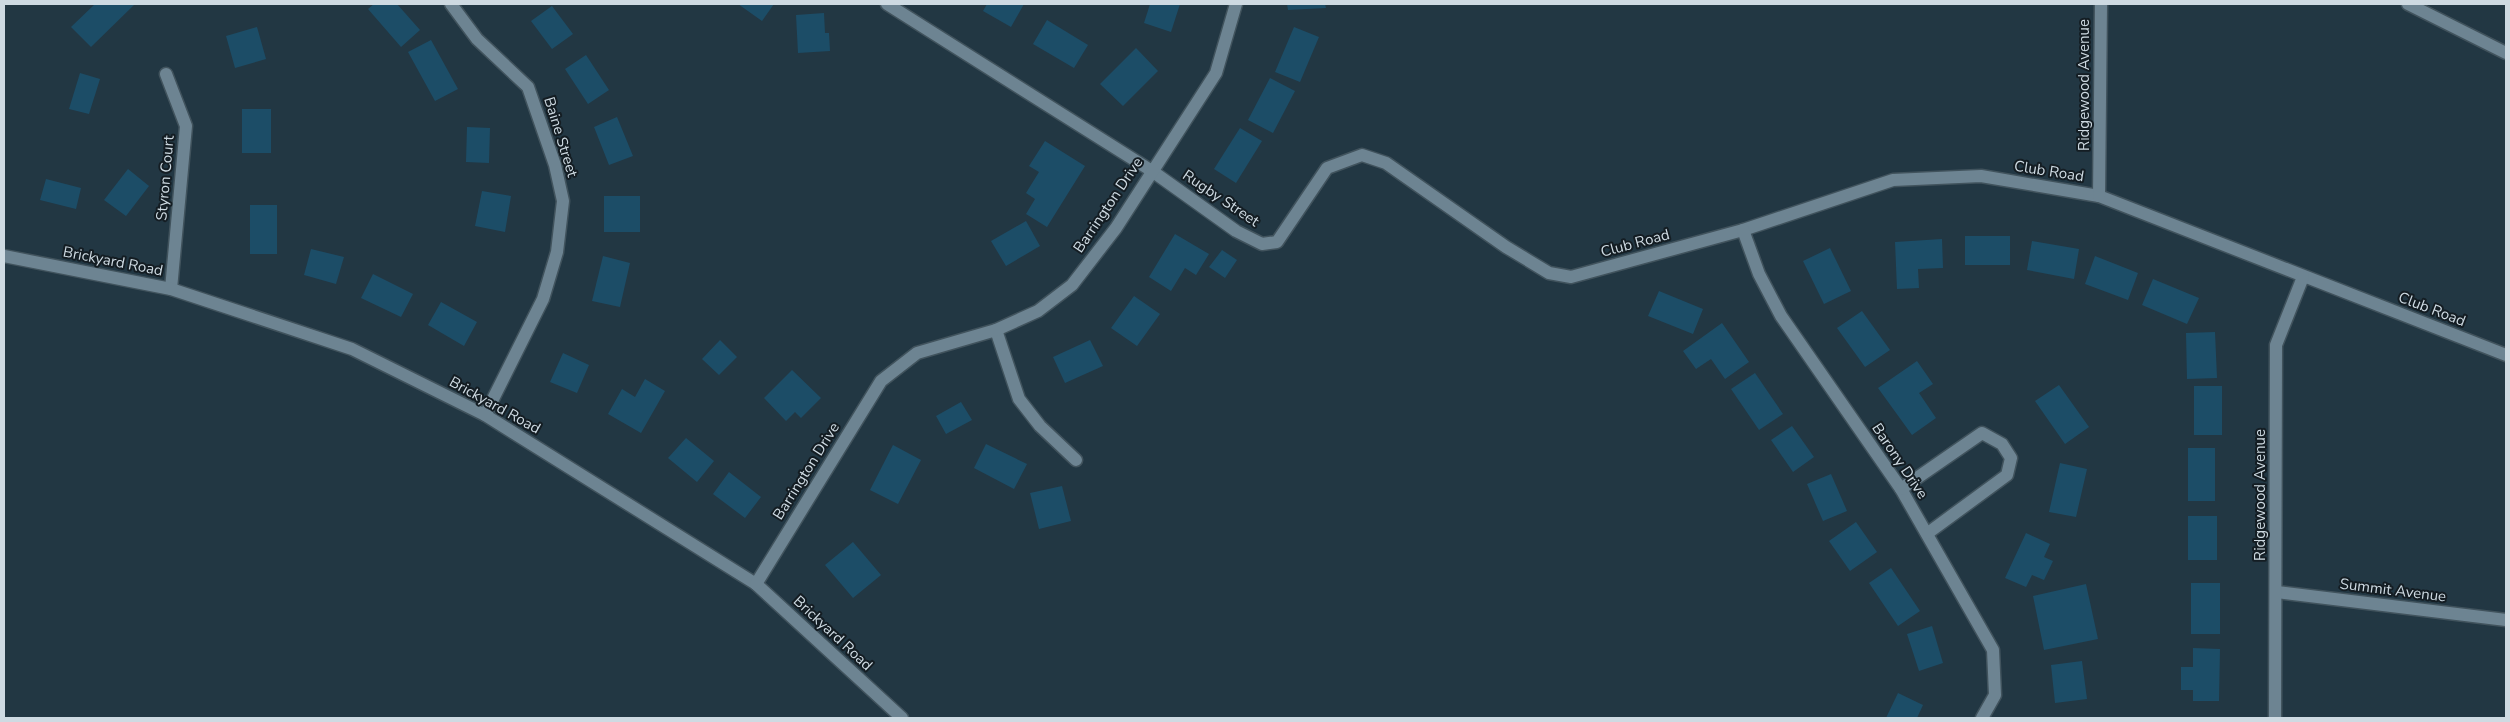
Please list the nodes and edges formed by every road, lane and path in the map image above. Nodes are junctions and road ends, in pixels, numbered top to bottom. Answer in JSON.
{"nodes":[{"id":1,"x":451,"y":4,"type":"edge"},
{"id":2,"x":887,"y":4,"type":"edge"},
{"id":3,"x":1236,"y":4,"type":"edge"},
{"id":4,"x":2101,"y":4,"type":"edge"},
{"id":5,"x":2408,"y":4,"type":"edge"},
{"id":6,"x":2506,"y":53,"type":"edge"},
{"id":7,"x":166,"y":74,"type":"dead end"},
{"id":8,"x":1152,"y":171,"type":"junction"},
{"id":9,"x":2100,"y":196,"type":"junction"},
{"id":10,"x":1743,"y":230,"type":"junction"},
{"id":11,"x":4,"y":256,"type":"edge"},
{"id":12,"x":1571,"y":277,"type":"joint"},
{"id":13,"x":2303,"y":277,"type":"junction"},
{"id":14,"x":171,"y":289,"type":"junction"},
{"id":15,"x":996,"y":330,"type":"junction"},
{"id":16,"x":2506,"y":355,"type":"edge"},
{"id":17,"x":485,"y":415,"type":"junction"},
{"id":18,"x":1076,"y":460,"type":"dead end"},
{"id":19,"x":1902,"y":489,"type":"junction"},
{"id":20,"x":1928,"y":533,"type":"junction"},
{"id":21,"x":756,"y":584,"type":"junction"},
{"id":22,"x":2277,"y":592,"type":"junction"},
{"id":23,"x":2506,"y":620,"type":"edge"},
{"id":24,"x":902,"y":718,"type":"edge"},
{"id":25,"x":1982,"y":718,"type":"edge"},
{"id":26,"x":2275,"y":718,"type":"edge"}],
"edges":[{"from":1,"to":17,"type":"street","name":"Baine Street"},
{"from":2,"to":8,"type":"street","name":"Rugby Street"},
{"from":3,"to":8,"type":"street","name":"Barrington Drive"},
{"from":4,"to":9,"type":"street","name":"Ridgewood Avenue"},
{"from":5,"to":6,"type":"street"},
{"from":7,"to":14,"type":"street","name":"Styron Court"},
{"from":8,"to":12,"type":"street","name":"Rugby Street"},
{"from":8,"to":15,"type":"street","name":"Barrington Drive"},
{"from":9,"to":10,"type":"street","name":"Club Road"},
{"from":9,"to":13,"type":"street","name":"Club Road"},
{"from":10,"to":12,"type":"street","name":"Club Road"},
{"from":10,"to":19,"type":"street","name":"Barony Drive"},
{"from":11,"to":14,"type":"street","name":"Brickyard Road"},
{"from":13,"to":16,"type":"street","name":"Club Road"},
{"from":13,"to":22,"type":"street","name":"Ridgewood Avenue"},
{"from":14,"to":17,"type":"street","name":"Brickyard Road"},
{"from":15,"to":18,"type":"street"},
{"from":15,"to":21,"type":"street","name":"Barrington Drive"},
{"from":17,"to":21,"type":"street","name":"Brickyard Road"},
{"from":19,"to":20,"type":"street","name":"Barony Drive"},
{"from":19,"to":20,"type":"street"},
{"from":20,"to":25,"type":"street","name":"Barony Drive"},
{"from":21,"to":24,"type":"street","name":"Brickyard Road"},
{"from":22,"to":23,"type":"street","name":"Summit Avenue"},
{"from":22,"to":26,"type":"street","name":"Ridgewood Avenue"}]}
